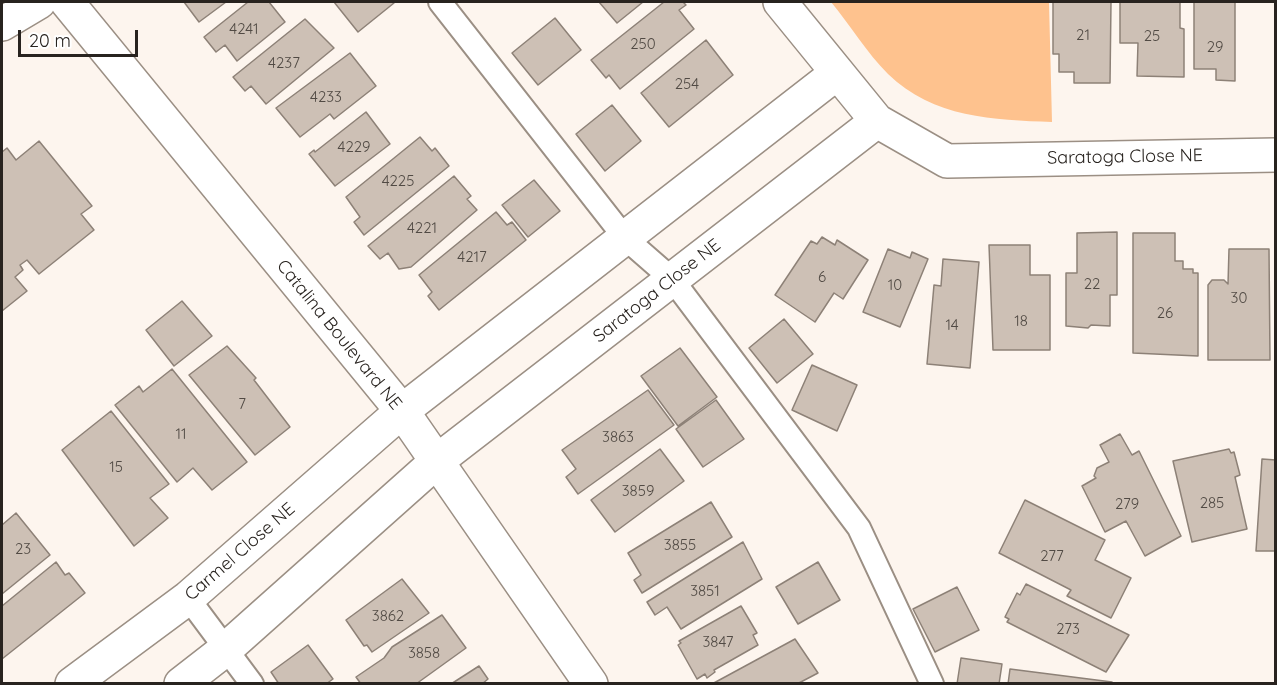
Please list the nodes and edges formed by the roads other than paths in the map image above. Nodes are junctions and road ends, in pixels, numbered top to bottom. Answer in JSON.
{"nodes":[{"id":1,"x":39,"y":2,"type":"edge"},
{"id":2,"x":67,"y":2,"type":"edge"},
{"id":3,"x":440,"y":2,"type":"edge"},
{"id":4,"x":780,"y":2,"type":"edge"},
{"id":5,"x":2,"y":24,"type":"edge"},
{"id":6,"x":837,"y":73,"type":"junction"},
{"id":7,"x":877,"y":121,"type":"junction"},
{"id":8,"x":1275,"y":154,"type":"edge"},
{"id":9,"x":625,"y":238,"type":"junction"},
{"id":10,"x":672,"y":279,"type":"junction"},
{"id":11,"x":402,"y":411,"type":"junction"},
{"id":12,"x":437,"y":461,"type":"junction"},
{"id":13,"x":188,"y":598,"type":"junction"},
{"id":14,"x":226,"y":649,"type":"junction"},
{"id":15,"x":72,"y":684,"type":"edge"},
{"id":16,"x":181,"y":684,"type":"edge"},
{"id":17,"x":252,"y":684,"type":"edge"},
{"id":18,"x":591,"y":684,"type":"edge"},
{"id":19,"x":932,"y":684,"type":"edge"}],
"edges":[{"from":1,"to":5,"type":"street"},
{"from":2,"to":11,"type":"street","name":"Catalina Boulevard NE"},
{"from":3,"to":9,"type":"lane"},
{"from":4,"to":6,"type":"street","name":"Saratoga Close NE"},
{"from":6,"to":7,"type":"street","name":"Saratoga Close NE"},
{"from":6,"to":9,"type":"street"},
{"from":7,"to":8,"type":"street","name":"Saratoga Close NE"},
{"from":7,"to":10,"type":"street","name":"Saratoga Close NE"},
{"from":9,"to":10,"type":"lane"},
{"from":9,"to":11,"type":"street"},
{"from":10,"to":12,"type":"street","name":"Saratoga Close NE"},
{"from":10,"to":19,"type":"lane"},
{"from":11,"to":12,"type":"street","name":"Catalina Boulevard NE"},
{"from":11,"to":13,"type":"street","name":"Carmel Close NE"},
{"from":12,"to":14,"type":"street"},
{"from":12,"to":18,"type":"street","name":"Catalina Boulevard NE"},
{"from":13,"to":14,"type":"lane"},
{"from":13,"to":15,"type":"street","name":"Carmel Close NE"},
{"from":14,"to":16,"type":"street"},
{"from":14,"to":17,"type":"lane"}]}
